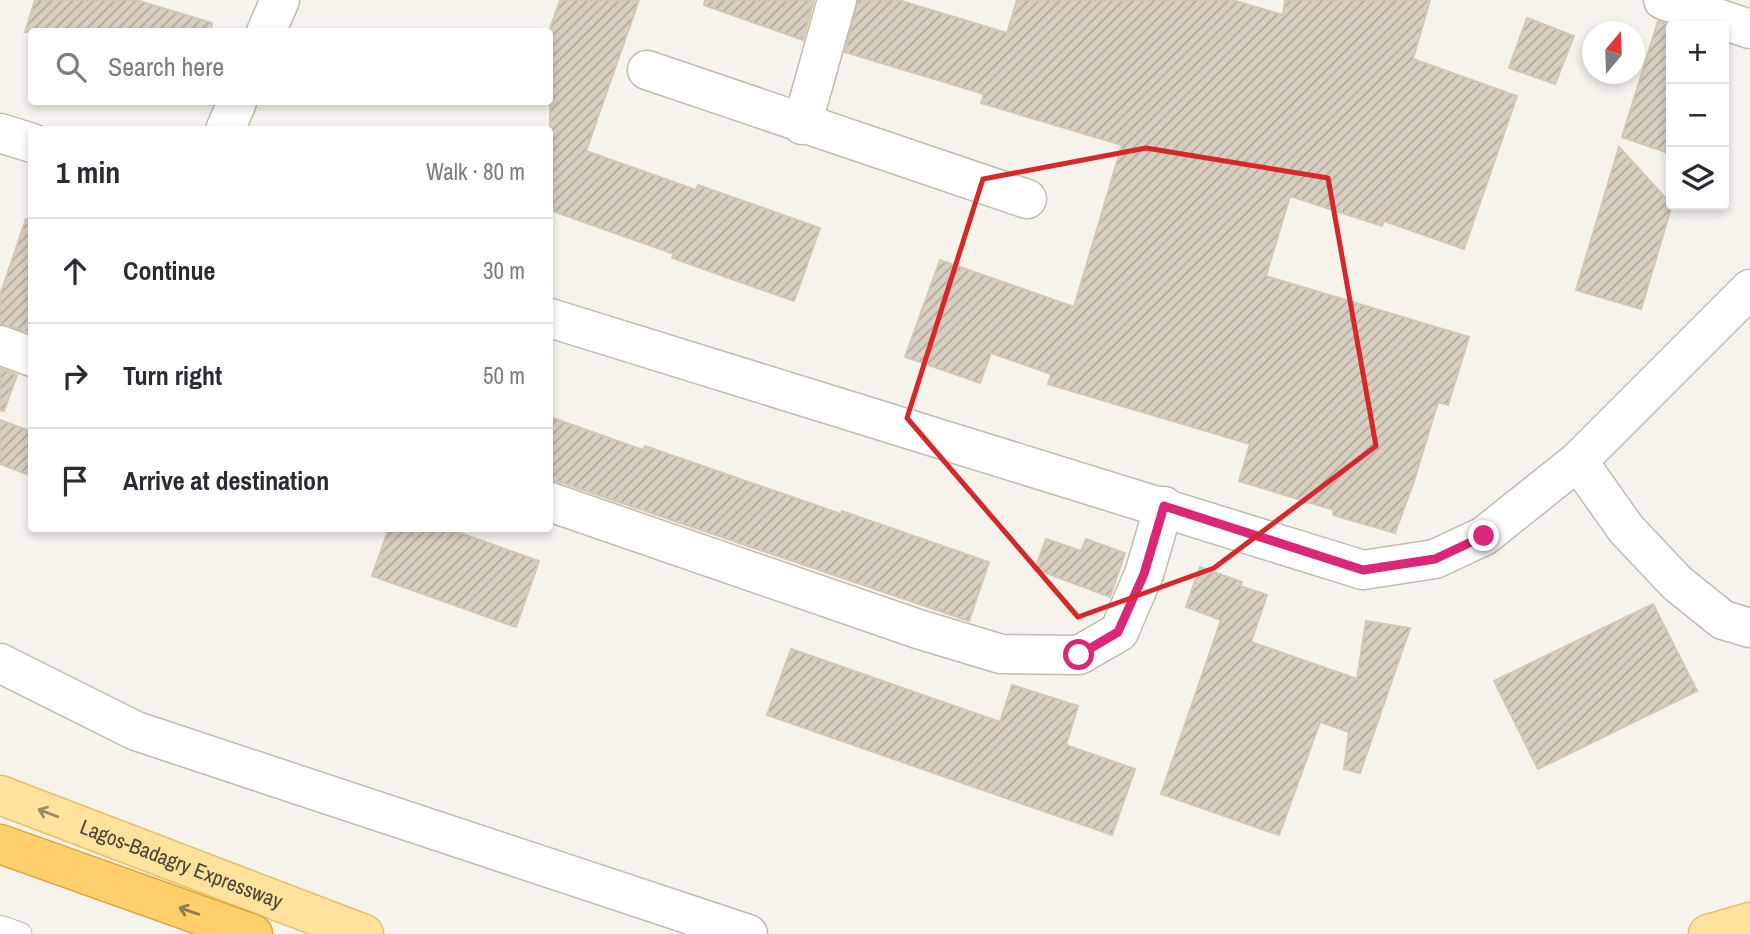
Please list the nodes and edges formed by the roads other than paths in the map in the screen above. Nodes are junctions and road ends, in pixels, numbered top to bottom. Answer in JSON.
{"nodes":[{"id":1,"x":280,"y":0,"type":"edge"},
{"id":2,"x":837,"y":0,"type":"edge"},
{"id":3,"x":1663,"y":0,"type":"edge"},
{"id":4,"x":268,"y":28,"type":"edge"},
{"id":5,"x":1750,"y":29,"type":"edge"},
{"id":6,"x":646,"y":70,"type":"dead end"},
{"id":7,"x":236,"y":105,"type":"edge"},
{"id":8,"x":802,"y":125,"type":"junction"},
{"id":9,"x":227,"y":126,"type":"edge"},
{"id":10,"x":0,"y":133,"type":"edge"},
{"id":11,"x":28,"y":142,"type":"edge"},
{"id":12,"x":1027,"y":199,"type":"dead end"},
{"id":13,"x":1750,"y":289,"type":"edge"},
{"id":14,"x":553,"y":319,"type":"edge"},
{"id":15,"x":0,"y":345,"type":"edge"},
{"id":16,"x":28,"y":356,"type":"edge"},
{"id":17,"x":1578,"y":461,"type":"junction"},
{"id":18,"x":553,"y":503,"type":"edge"},
{"id":19,"x":1164,"y":506,"type":"junction"},
{"id":20,"x":1750,"y":628,"type":"edge"},
{"id":21,"x":0,"y":663,"type":"edge"},
{"id":22,"x":0,"y":795,"type":"edge"},
{"id":23,"x":0,"y":844,"type":"edge"},
{"id":24,"x":1750,"y":922,"type":"edge"},
{"id":25,"x":0,"y":927,"type":"edge"},
{"id":26,"x":20,"y":934,"type":"edge"},
{"id":27,"x":253,"y":934,"type":"edge"},
{"id":28,"x":363,"y":934,"type":"edge"},
{"id":29,"x":748,"y":934,"type":"edge"},
{"id":30,"x":1708,"y":934,"type":"edge"}],
"edges":[{"from":1,"to":4,"type":"street"},
{"from":2,"to":8,"type":"street"},
{"from":3,"to":5,"type":"street"},
{"from":6,"to":8,"type":"street"},
{"from":7,"to":9,"type":"street"},
{"from":8,"to":12,"type":"street"},
{"from":10,"to":11,"type":"street"},
{"from":13,"to":17,"type":"street"},
{"from":14,"to":19,"type":"street"},
{"from":15,"to":16,"type":"street"},
{"from":17,"to":19,"type":"street"},
{"from":17,"to":20,"type":"street"},
{"from":18,"to":19,"type":"street"},
{"from":21,"to":29,"type":"street"},
{"from":28,"to":22,"type":"main road","name":"Lagos-Badagry Expressway","one_way":true},
{"from":27,"to":23,"type":"highway","name":"Lagos-Badagry Expressway","one_way":true},
{"from":24,"to":30,"type":"main road"},
{"from":25,"to":26,"type":"lane"}]}
